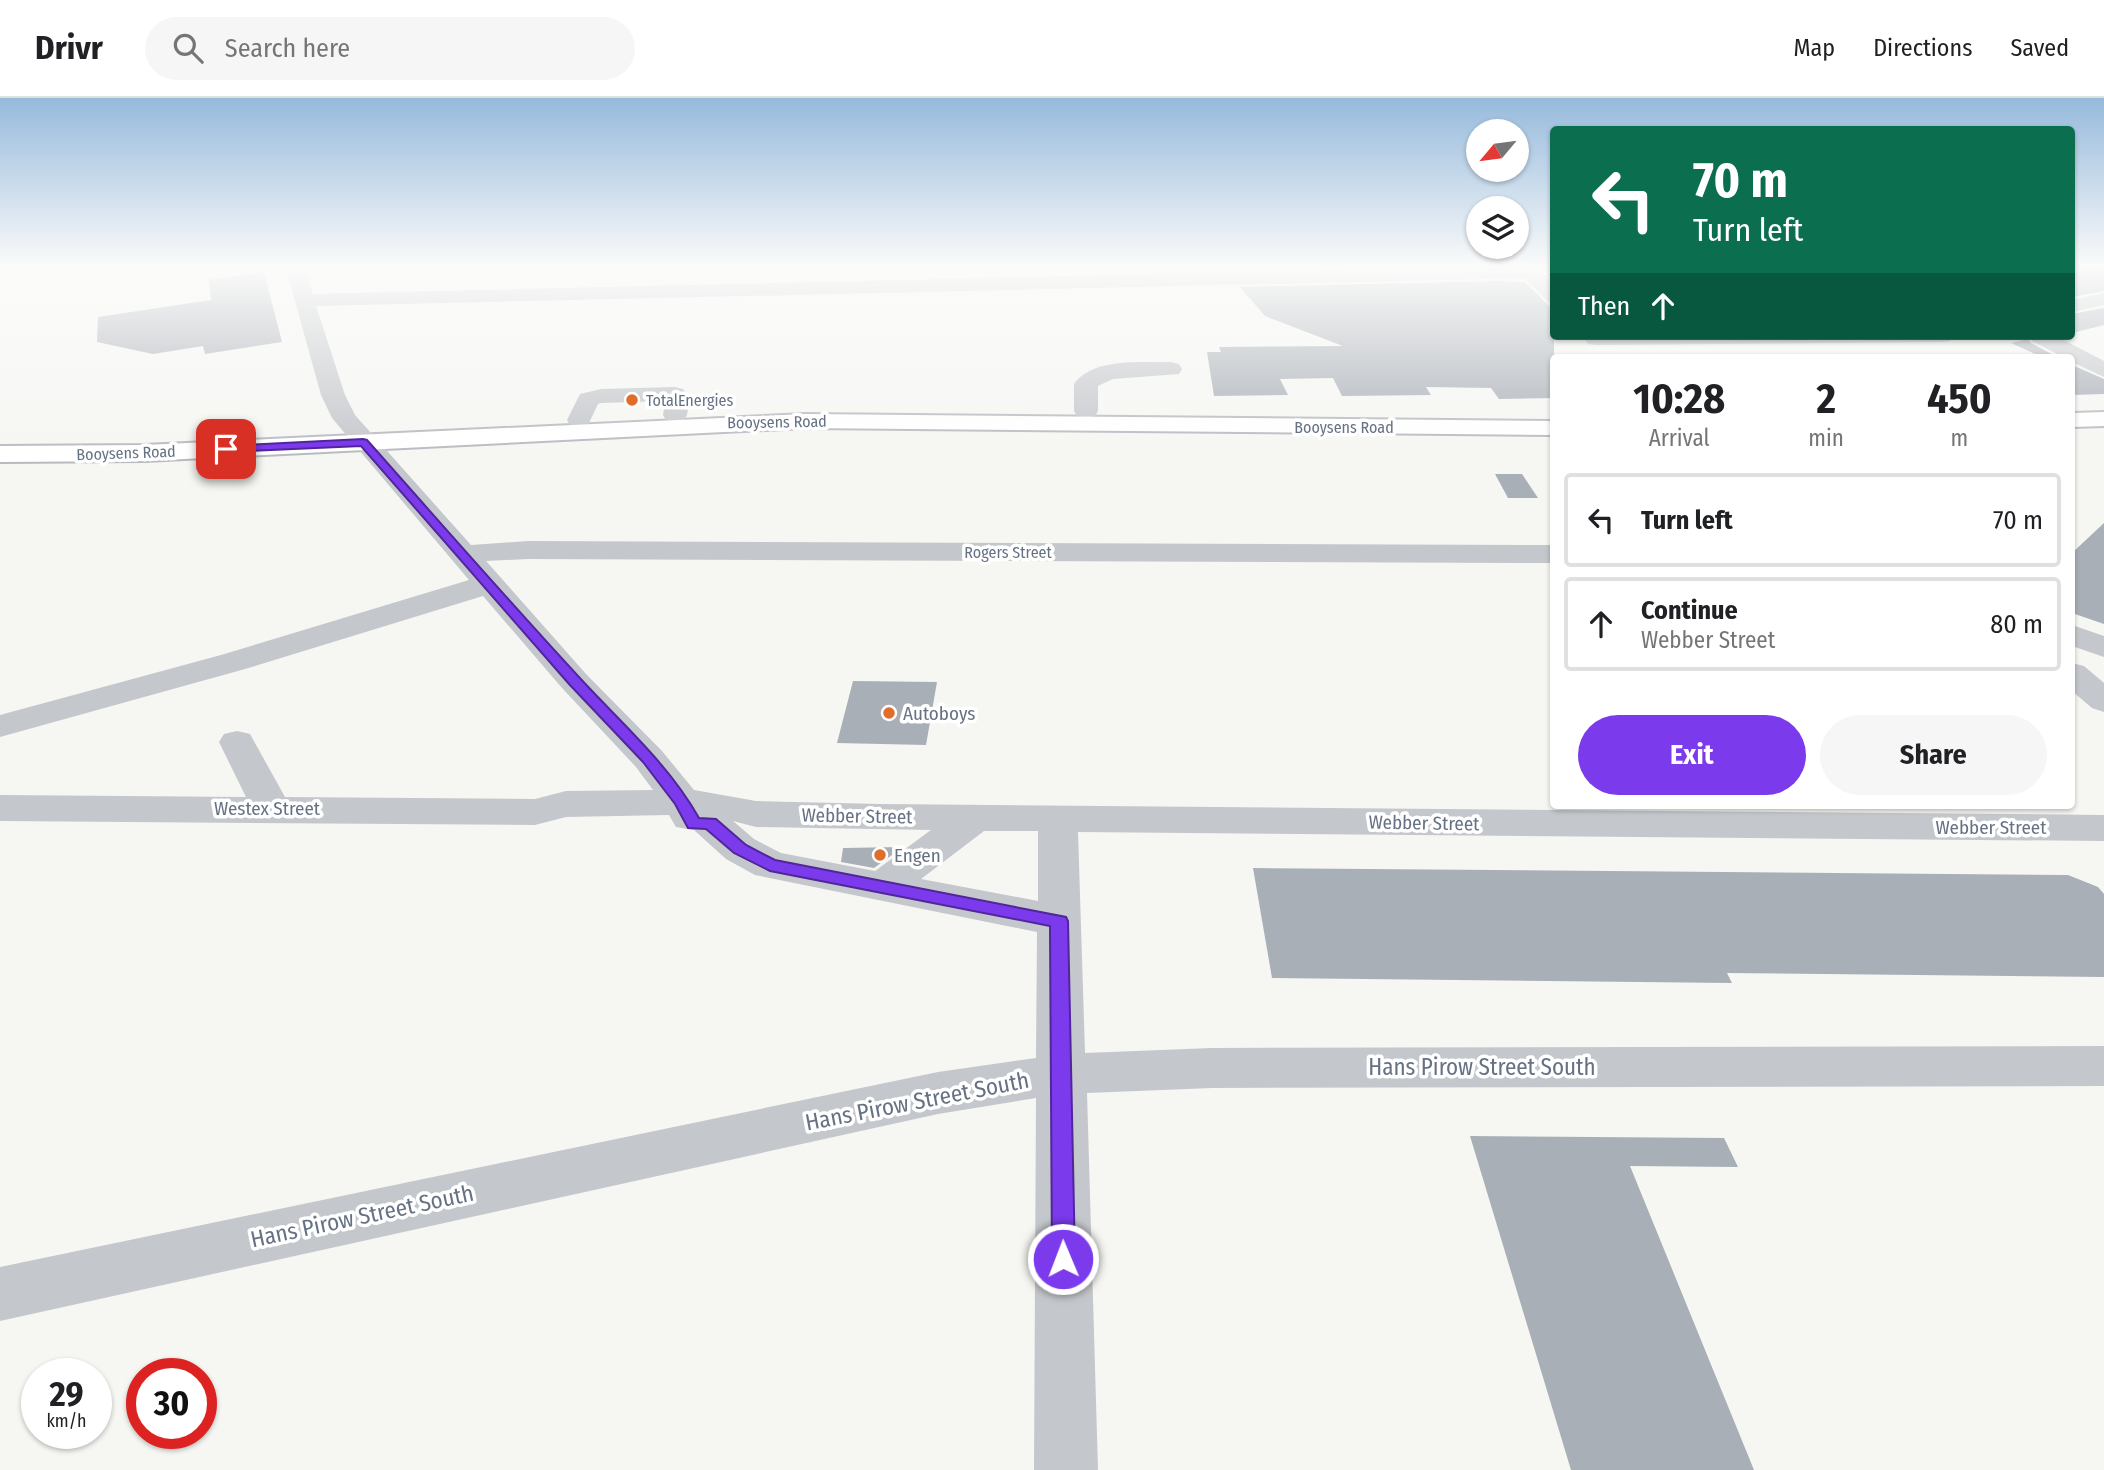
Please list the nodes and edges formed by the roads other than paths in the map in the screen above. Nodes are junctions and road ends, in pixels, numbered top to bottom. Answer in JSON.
{"nodes":[{"id":1,"x":313,"y":329,"type":"edge"},
{"id":2,"x":1597,"y":340,"type":"edge"},
{"id":3,"x":2047,"y":340,"type":"edge"},
{"id":4,"x":1610,"y":354,"type":"edge"},
{"id":5,"x":2073,"y":354,"type":"edge"},
{"id":6,"x":2075,"y":355,"type":"edge"},
{"id":7,"x":1171,"y":369,"type":"dead end"},
{"id":8,"x":2075,"y":370,"type":"edge"},
{"id":9,"x":2104,"y":371,"type":"edge"},
{"id":10,"x":2075,"y":408,"type":"edge"},
{"id":11,"x":2104,"y":408,"type":"edge"},
{"id":12,"x":1086,"y":411,"type":"junction"},
{"id":13,"x":1550,"y":417,"type":"edge"},
{"id":14,"x":2104,"y":419,"type":"edge"},
{"id":15,"x":2075,"y":420,"type":"edge"},
{"id":16,"x":1550,"y":428,"type":"edge"},
{"id":17,"x":358,"y":437,"type":"junction"},
{"id":18,"x":0,"y":442,"type":"edge"},
{"id":19,"x":0,"y":454,"type":"edge"},
{"id":20,"x":462,"y":554,"type":"junction"},
{"id":21,"x":1550,"y":554,"type":"edge"},
{"id":22,"x":489,"y":584,"type":"junction"},
{"id":23,"x":2075,"y":636,"type":"edge"},
{"id":24,"x":2104,"y":647,"type":"edge"},
{"id":25,"x":2075,"y":676,"type":"edge"},
{"id":26,"x":2104,"y":701,"type":"edge"},
{"id":27,"x":0,"y":726,"type":"edge"},
{"id":28,"x":237,"y":742,"type":"dead end"},
{"id":29,"x":649,"y":759,"type":"junction"},
{"id":30,"x":596,"y":803,"type":"junction"},
{"id":31,"x":0,"y":808,"type":"edge"},
{"id":32,"x":271,"y":808,"type":"junction"},
{"id":33,"x":535,"y":812,"type":"junction"},
{"id":34,"x":695,"y":816,"type":"junction"},
{"id":35,"x":975,"y":818,"type":"junction"},
{"id":36,"x":1058,"y":819,"type":"junction"},
{"id":37,"x":2091,"y":825,"type":"edge"},
{"id":38,"x":882,"y":887,"type":"junction"},
{"id":39,"x":1059,"y":921,"type":"junction"},
{"id":40,"x":2104,"y":1066,"type":"edge"},
{"id":41,"x":1061,"y":1074,"type":"junction"},
{"id":42,"x":0,"y":1294,"type":"edge"},
{"id":43,"x":1066,"y":1470,"type":"edge"}],
"edges":[{"from":1,"to":17,"type":"street"},
{"from":2,"to":4,"type":"street"},
{"from":3,"to":5,"type":"street"},
{"from":6,"to":9,"type":"street"},
{"from":7,"to":12,"type":"street"},
{"from":8,"to":9,"type":"street"},
{"from":10,"to":11,"type":"main road"},
{"from":12,"to":13,"type":"main road","name":"Booysens Road"},
{"from":12,"to":17,"type":"main road","name":"Booysens Road"},
{"from":14,"to":15,"type":"main road"},
{"from":16,"to":17,"type":"main road","name":"Booysens Road"},
{"from":17,"to":18,"type":"main road","name":"Booysens Road"},
{"from":17,"to":19,"type":"main road","name":"Booysens Road"},
{"from":17,"to":20,"type":"street"},
{"from":20,"to":21,"type":"street","name":"Rogers Street"},
{"from":20,"to":22,"type":"street"},
{"from":22,"to":27,"type":"street"},
{"from":22,"to":29,"type":"street"},
{"from":23,"to":24,"type":"street"},
{"from":25,"to":26,"type":"street"},
{"from":28,"to":32,"type":"street"},
{"from":29,"to":30,"type":"street"},
{"from":29,"to":34,"type":"street"},
{"from":30,"to":33,"type":"street","name":"Westex Street"},
{"from":30,"to":34,"type":"street","name":"Westex Street"},
{"from":31,"to":32,"type":"street","name":"Westex Street"},
{"from":32,"to":33,"type":"street","name":"Westex Street"},
{"from":33,"to":34,"type":"street","name":"Westex Street"},
{"from":34,"to":35,"type":"street","name":"Webber Street"},
{"from":34,"to":38,"type":"street"},
{"from":35,"to":36,"type":"street","name":"Webber Street"},
{"from":35,"to":38,"type":"street"},
{"from":36,"to":37,"type":"street","name":"Webber Street"},
{"from":36,"to":39,"type":"street"},
{"from":38,"to":39,"type":"street"},
{"from":39,"to":41,"type":"street"},
{"from":40,"to":41,"type":"street","name":"Hans Pirow Street South"},
{"from":41,"to":42,"type":"street","name":"Hans Pirow Street South"},
{"from":41,"to":43,"type":"street"}]}
